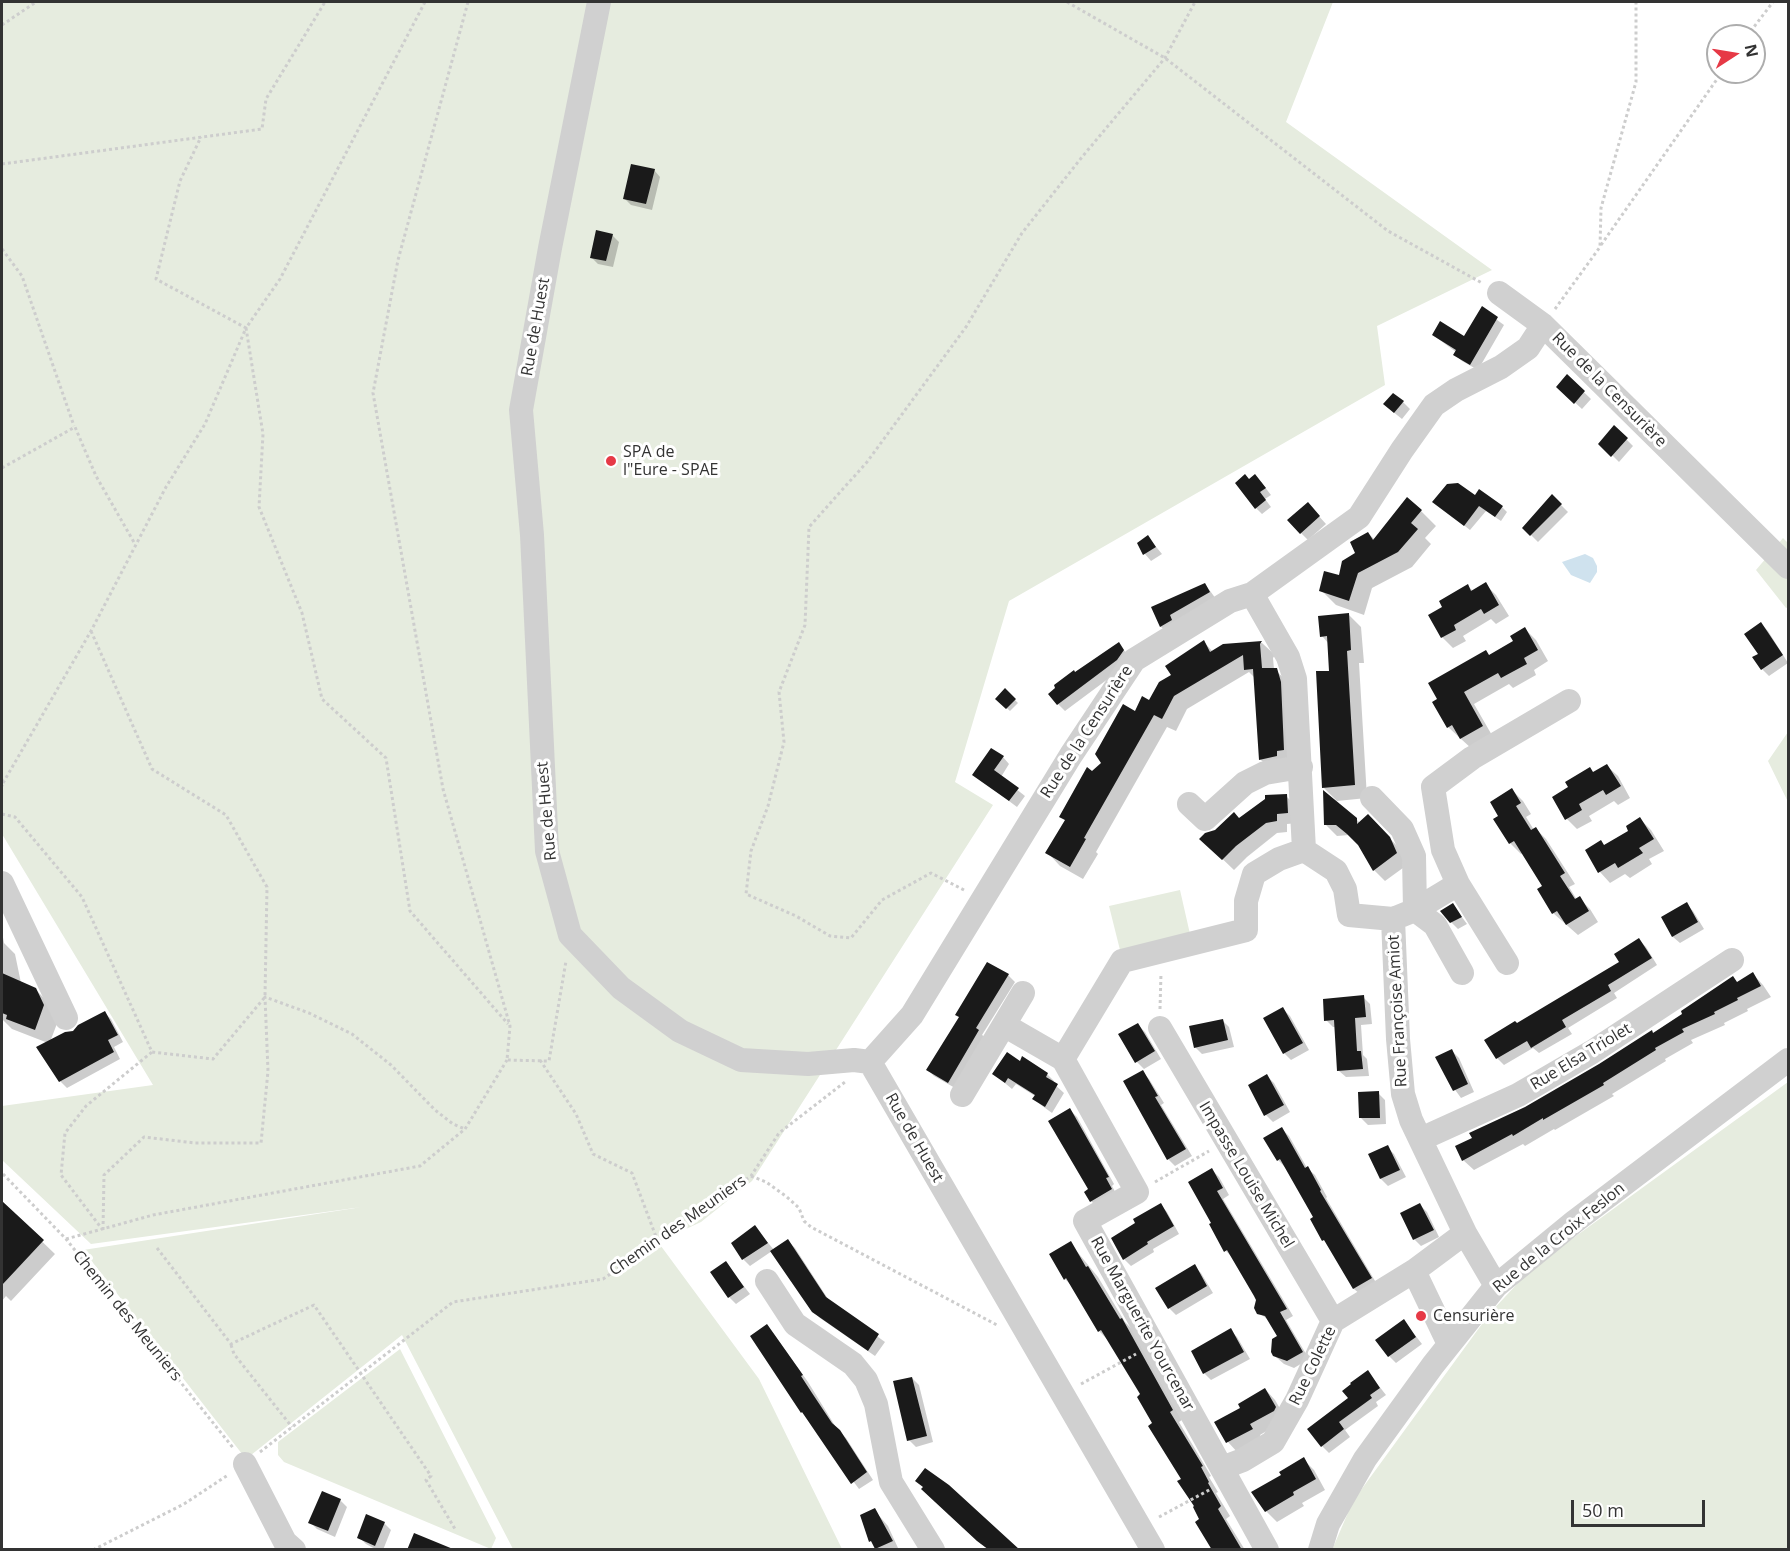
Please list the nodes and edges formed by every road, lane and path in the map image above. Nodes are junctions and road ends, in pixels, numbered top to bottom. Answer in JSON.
{"nodes":[{"id":1,"x":36,"y":2,"type":"edge"},
{"id":2,"x":325,"y":2,"type":"edge"},
{"id":3,"x":425,"y":2,"type":"edge"},
{"id":4,"x":468,"y":2,"type":"edge"},
{"id":5,"x":599,"y":2,"type":"edge"},
{"id":6,"x":1067,"y":2,"type":"edge"},
{"id":7,"x":1195,"y":2,"type":"edge"},
{"id":8,"x":1636,"y":2,"type":"edge"},
{"id":9,"x":1773,"y":2,"type":"edge"},
{"id":10,"x":1756,"y":24,"type":"edge"},
{"id":11,"x":2,"y":26,"type":"edge"},
{"id":12,"x":1165,"y":58,"type":"junction"},
{"id":13,"x":1714,"y":84,"type":"edge"},
{"id":14,"x":201,"y":137,"type":"junction"},
{"id":15,"x":2,"y":164,"type":"edge"},
{"id":16,"x":1600,"y":247,"type":"junction"},
{"id":17,"x":2,"y":249,"type":"edge"},
{"id":18,"x":1499,"y":293,"type":"joint"},
{"id":19,"x":1544,"y":325,"type":"junction"},
{"id":20,"x":246,"y":328,"type":"junction"},
{"id":21,"x":75,"y":427,"type":"junction"},
{"id":22,"x":2,"y":468,"type":"edge"},
{"id":23,"x":135,"y":544,"type":"junction"},
{"id":24,"x":1788,"y":567,"type":"edge"},
{"id":25,"x":1252,"y":594,"type":"junction"},
{"id":26,"x":91,"y":631,"type":"junction"},
{"id":27,"x":1569,"y":701,"type":"dead end"},
{"id":28,"x":1301,"y":767,"type":"junction"},
{"id":29,"x":2,"y":783,"type":"edge"},
{"id":30,"x":1372,"y":798,"type":"dead end"},
{"id":31,"x":1189,"y":804,"type":"dead end"},
{"id":32,"x":2,"y":814,"type":"edge"},
{"id":33,"x":1304,"y":850,"type":"junction"},
{"id":34,"x":2,"y":883,"type":"edge"},
{"id":35,"x":1458,"y":884,"type":"junction"},
{"id":36,"x":983,"y":900,"type":"junction"},
{"id":37,"x":1415,"y":910,"type":"junction"},
{"id":38,"x":1393,"y":919,"type":"junction"},
{"id":39,"x":570,"y":935,"type":"junction"},
{"id":40,"x":1161,"y":951,"type":"junction"},
{"id":41,"x":1732,"y":960,"type":"dead end"},
{"id":42,"x":1507,"y":963,"type":"dead end"},
{"id":43,"x":1462,"y":973,"type":"dead end"},
{"id":44,"x":1023,"y":993,"type":"dead end"},
{"id":45,"x":264,"y":997,"type":"junction"},
{"id":46,"x":66,"y":1018,"type":"dead end"},
{"id":47,"x":1004,"y":1025,"type":"junction"},
{"id":48,"x":510,"y":1026,"type":"junction"},
{"id":49,"x":1160,"y":1028,"type":"joint"},
{"id":50,"x":152,"y":1052,"type":"junction"},
{"id":51,"x":1063,"y":1059,"type":"junction"},
{"id":52,"x":507,"y":1060,"type":"junction"},
{"id":53,"x":540,"y":1060,"type":"junction"},
{"id":54,"x":1788,"y":1060,"type":"edge"},
{"id":55,"x":870,"y":1062,"type":"junction"},
{"id":56,"x":962,"y":1095,"type":"dead end"},
{"id":57,"x":465,"y":1129,"type":"junction"},
{"id":58,"x":1421,"y":1139,"type":"junction"},
{"id":59,"x":1226,"y":1141,"type":"junction"},
{"id":60,"x":3,"y":1174,"type":"edge"},
{"id":61,"x":751,"y":1176,"type":"junction"},
{"id":62,"x":1137,"y":1192,"type":"junction"},
{"id":63,"x":103,"y":1230,"type":"junction"},
{"id":64,"x":1465,"y":1233,"type":"junction"},
{"id":65,"x":66,"y":1239,"type":"junction"},
{"id":66,"x":658,"y":1242,"type":"junction"},
{"id":67,"x":157,"y":1248,"type":"dead end"},
{"id":68,"x":1414,"y":1271,"type":"junction"},
{"id":69,"x":767,"y":1281,"type":"dead end"},
{"id":70,"x":1496,"y":1286,"type":"junction"},
{"id":71,"x":1333,"y":1321,"type":"junction"},
{"id":72,"x":1001,"y":1327,"type":"dead end"},
{"id":73,"x":231,"y":1344,"type":"junction"},
{"id":74,"x":1449,"y":1344,"type":"junction"},
{"id":75,"x":1153,"y":1345,"type":"junction"},
{"id":76,"x":361,"y":1373,"type":"junction"},
{"id":77,"x":1062,"y":1394,"type":"junction"},
{"id":78,"x":292,"y":1427,"type":"junction"},
{"id":79,"x":245,"y":1464,"type":"junction"},
{"id":80,"x":1225,"y":1474,"type":"junction"},
{"id":81,"x":1141,"y":1527,"type":"junction"},
{"id":82,"x":455,"y":1529,"type":"dead end"},
{"id":83,"x":935,"y":1549,"type":"edge"},
{"id":84,"x":93,"y":1550,"type":"edge"},
{"id":85,"x":294,"y":1550,"type":"edge"},
{"id":86,"x":1153,"y":1550,"type":"edge"},
{"id":87,"x":1267,"y":1550,"type":"edge"},
{"id":88,"x":1320,"y":1550,"type":"edge"}],
"edges":[{"from":1,"to":11,"type":"path"},
{"from":2,"to":14,"type":"path"},
{"from":3,"to":20,"type":"path"},
{"from":4,"to":48,"type":"path"},
{"from":5,"to":39,"type":"street","name":"Rue de Huest"},
{"from":6,"to":12,"type":"path"},
{"from":7,"to":12,"type":"path"},
{"from":8,"to":16,"type":"path"},
{"from":9,"to":10,"type":"path"},
{"from":12,"to":18,"type":"path"},
{"from":12,"to":36,"type":"path"},
{"from":13,"to":16,"type":"path"},
{"from":14,"to":15,"type":"path"},
{"from":14,"to":20,"type":"path"},
{"from":16,"to":19,"type":"path"},
{"from":17,"to":21,"type":"path"},
{"from":18,"to":19,"type":"street"},
{"from":19,"to":24,"type":"street","name":"Rue de la Censurière"},
{"from":19,"to":25,"type":"street","name":"Rue de la Censurière"},
{"from":20,"to":23,"type":"path"},
{"from":20,"to":48,"type":"path"},
{"from":21,"to":22,"type":"path"},
{"from":21,"to":23,"type":"path"},
{"from":23,"to":26,"type":"path"},
{"from":25,"to":28,"type":"street"},
{"from":25,"to":36,"type":"street","name":"Rue de la Censurière"},
{"from":26,"to":29,"type":"path"},
{"from":26,"to":45,"type":"path"},
{"from":27,"to":35,"type":"street"},
{"from":28,"to":31,"type":"street"},
{"from":28,"to":33,"type":"street"},
{"from":30,"to":37,"type":"street"},
{"from":32,"to":50,"type":"path"},
{"from":33,"to":38,"type":"street"},
{"from":33,"to":40,"type":"street"},
{"from":34,"to":46,"type":"street"},
{"from":35,"to":37,"type":"street"},
{"from":35,"to":42,"type":"street"},
{"from":36,"to":55,"type":"street","name":"Rue de la Censurière"},
{"from":37,"to":38,"type":"street"},
{"from":37,"to":43,"type":"street"},
{"from":38,"to":58,"type":"street","name":"Rue Françoise Amiot"},
{"from":39,"to":53,"type":"path"},
{"from":39,"to":55,"type":"street","name":"Rue de Huest"},
{"from":40,"to":49,"type":"path"},
{"from":40,"to":51,"type":"street"},
{"from":41,"to":58,"type":"street","name":"Rue Elsa Triolet"},
{"from":44,"to":47,"type":"street"},
{"from":45,"to":50,"type":"path"},
{"from":45,"to":57,"type":"path"},
{"from":45,"to":63,"type":"path"},
{"from":47,"to":51,"type":"street"},
{"from":47,"to":56,"type":"street"},
{"from":48,"to":52,"type":"path"},
{"from":49,"to":59,"type":"street","name":"Impasse Louise Michel"},
{"from":50,"to":63,"type":"path"},
{"from":51,"to":62,"type":"street"},
{"from":52,"to":53,"type":"path"},
{"from":52,"to":57,"type":"path"},
{"from":53,"to":66,"type":"path"},
{"from":54,"to":70,"type":"street","name":"Rue de la Croix Feslon"},
{"from":55,"to":61,"type":"path","name":"Chemin des Meuniers"},
{"from":55,"to":77,"type":"street","name":"Rue de Huest"},
{"from":57,"to":63,"type":"path"},
{"from":58,"to":64,"type":"street","name":"Rue Françoise Amiot"},
{"from":59,"to":62,"type":"path"},
{"from":59,"to":71,"type":"street","name":"Impasse Louise Michel"},
{"from":60,"to":65,"type":"path","name":"Chemin des Meuniers"},
{"from":61,"to":66,"type":"path","name":"Chemin des Meuniers"},
{"from":61,"to":72,"type":"path"},
{"from":62,"to":75,"type":"street","name":"Rue Marguerite Yourcenar"},
{"from":63,"to":65,"type":"path"},
{"from":64,"to":68,"type":"street","name":"Rue Colette"},
{"from":64,"to":70,"type":"street","name":"Rue Françoise Amiot"},
{"from":65,"to":79,"type":"path","name":"Chemin des Meuniers"},
{"from":66,"to":76,"type":"path","name":"Chemin des Meuniers"},
{"from":67,"to":73,"type":"path"},
{"from":68,"to":71,"type":"street","name":"Rue Colette"},
{"from":68,"to":74,"type":"street"},
{"from":69,"to":83,"type":"street"},
{"from":70,"to":74,"type":"street","name":"Rue de la Croix Feslon"},
{"from":71,"to":80,"type":"street","name":"Rue Colette"},
{"from":73,"to":76,"type":"path"},
{"from":73,"to":78,"type":"path"},
{"from":74,"to":88,"type":"street","name":"Rue de la Croix Feslon"},
{"from":75,"to":77,"type":"path"},
{"from":75,"to":80,"type":"street","name":"Rue Marguerite Yourcenar"},
{"from":76,"to":78,"type":"path","name":"Chemin des Meuniers"},
{"from":76,"to":82,"type":"path"},
{"from":77,"to":81,"type":"street","name":"Rue de Huest"},
{"from":78,"to":79,"type":"path","name":"Chemin des Meuniers"},
{"from":79,"to":84,"type":"path","name":"Chemin des Meuniers"},
{"from":79,"to":85,"type":"street"},
{"from":80,"to":81,"type":"path"},
{"from":80,"to":87,"type":"street","name":"Rue Marguerite Yourcenar"},
{"from":81,"to":86,"type":"street","name":"Rue de Huest"}]}
